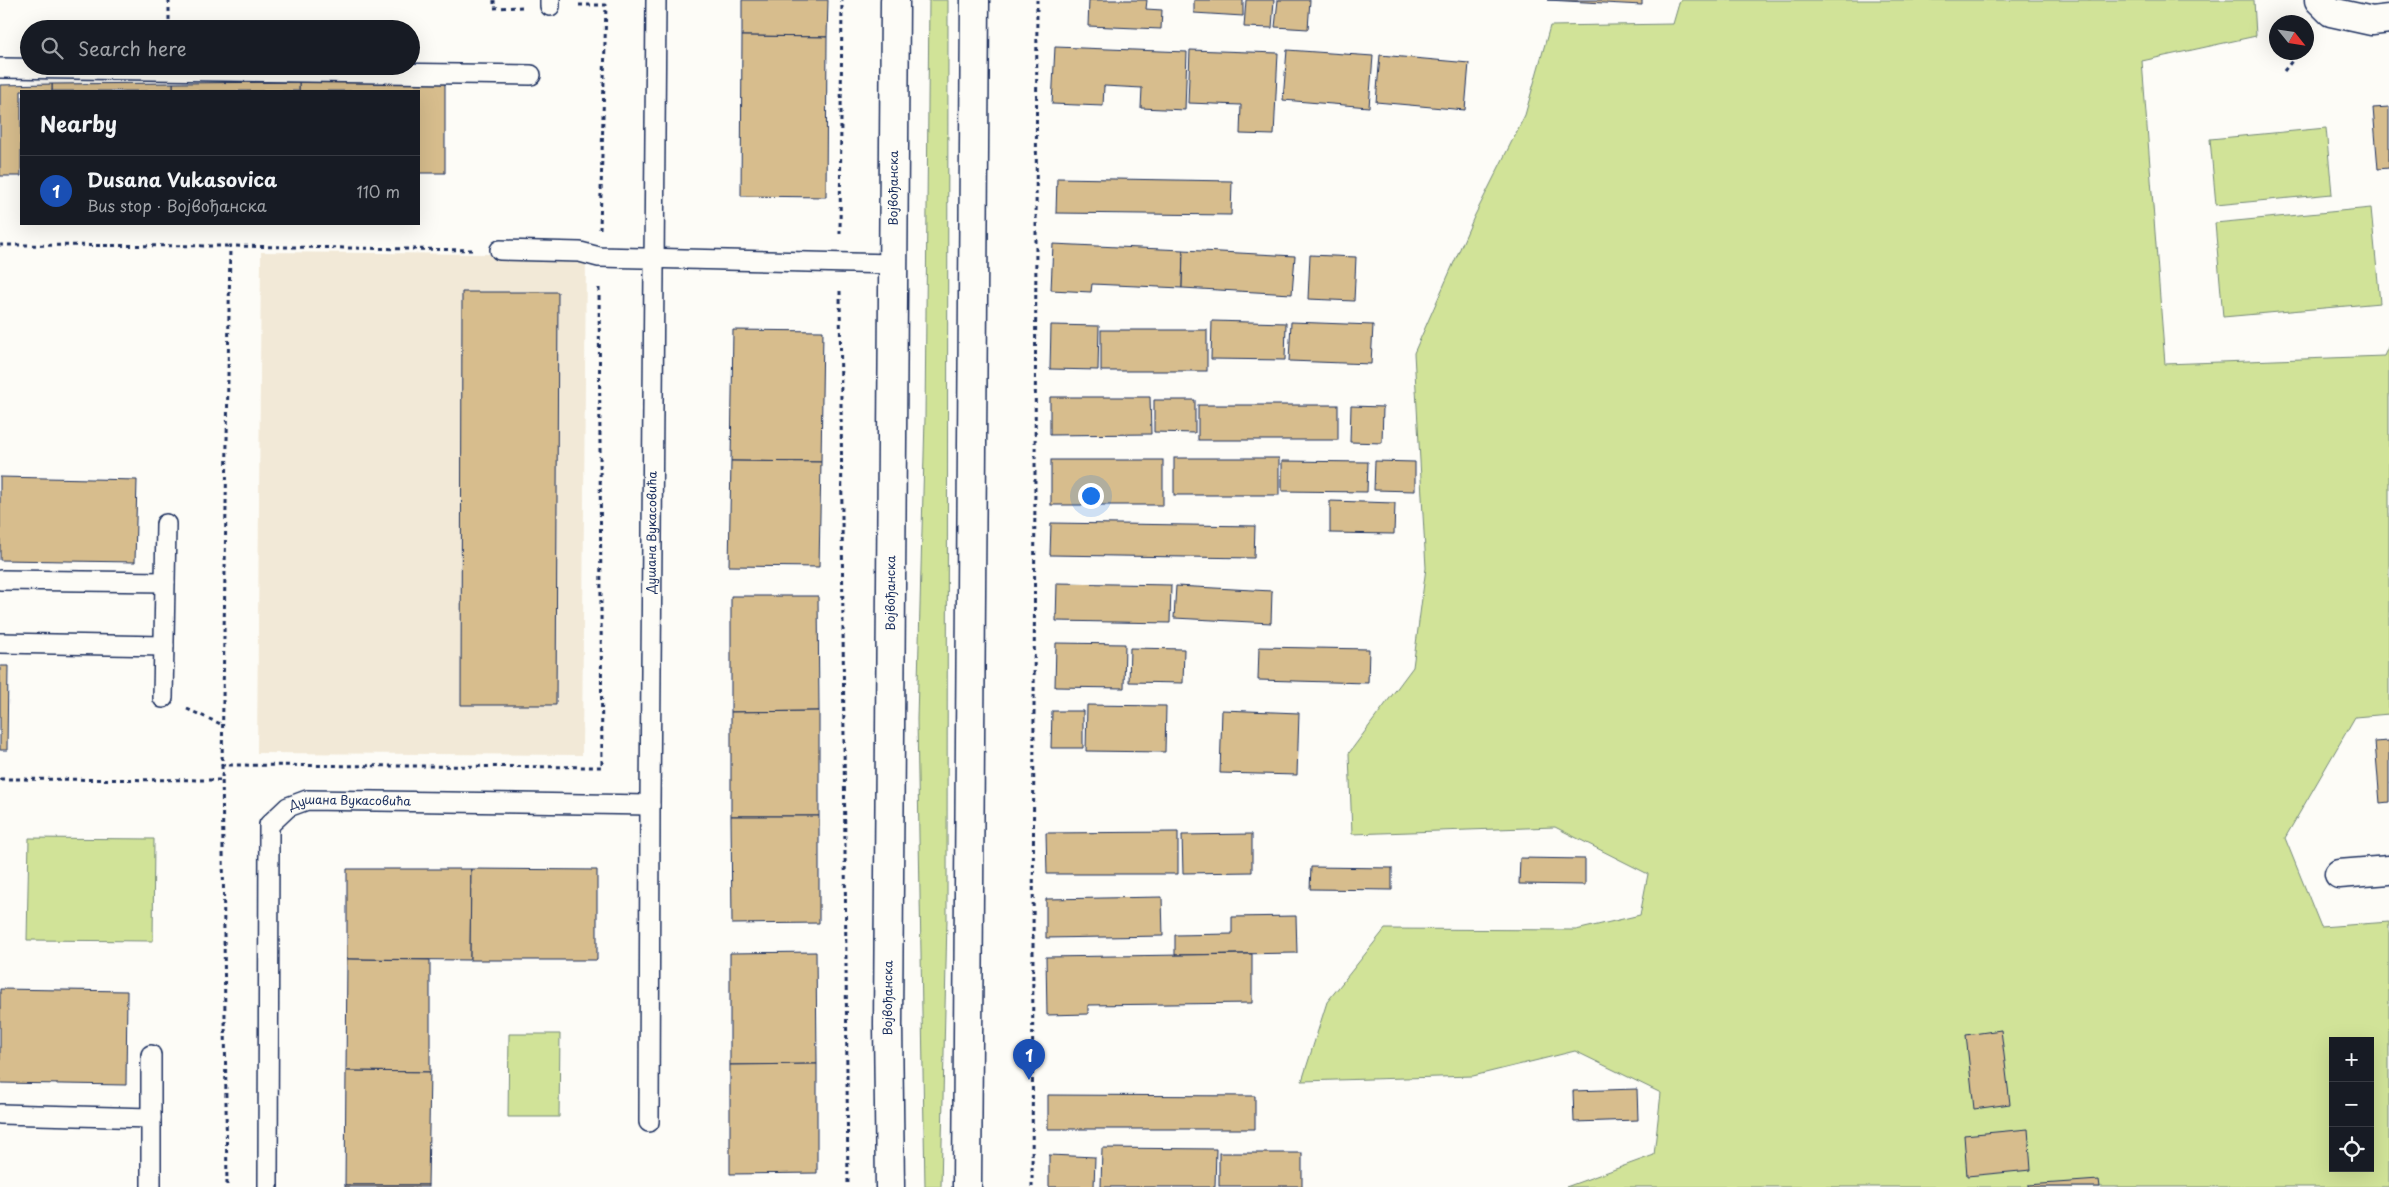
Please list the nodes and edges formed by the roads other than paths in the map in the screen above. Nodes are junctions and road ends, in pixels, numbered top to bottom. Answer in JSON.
{"nodes":[{"id":1,"x":656,"y":0,"type":"edge"},
{"id":2,"x":895,"y":0,"type":"edge"},
{"id":3,"x":975,"y":0,"type":"edge"},
{"id":4,"x":2319,"y":0,"type":"edge"},
{"id":5,"x":2389,"y":19,"type":"edge"},
{"id":6,"x":0,"y":68,"type":"edge"},
{"id":7,"x":20,"y":68,"type":"edge"},
{"id":8,"x":420,"y":74,"type":"edge"},
{"id":9,"x":531,"y":75,"type":"dead end"},
{"id":10,"x":500,"y":250,"type":"road end"},
{"id":11,"x":656,"y":259,"type":"junction"},
{"id":12,"x":893,"y":264,"type":"junction"},
{"id":13,"x":166,"y":524,"type":"dead end"},
{"id":14,"x":0,"y":580,"type":"edge"},
{"id":15,"x":165,"y":582,"type":"junction"},
{"id":16,"x":0,"y":643,"type":"edge"},
{"id":17,"x":164,"y":646,"type":"junction"},
{"id":18,"x":164,"y":698,"type":"road end"},
{"id":19,"x":650,"y":805,"type":"junction"},
{"id":20,"x":2389,"y":870,"type":"edge"},
{"id":21,"x":2339,"y":874,"type":"dead end"},
{"id":22,"x":150,"y":1055,"type":"dead end"},
{"id":23,"x":0,"y":1114,"type":"edge"},
{"id":24,"x":151,"y":1118,"type":"junction"},
{"id":25,"x":649,"y":1122,"type":"dead end"},
{"id":26,"x":150,"y":1187,"type":"edge"},
{"id":27,"x":268,"y":1187,"type":"edge"},
{"id":28,"x":890,"y":1187,"type":"edge"},
{"id":29,"x":967,"y":1187,"type":"edge"}],
"edges":[{"from":1,"to":11,"type":"lane"},
{"from":2,"to":12,"type":"main road","name":"Војвођанска"},
{"from":3,"to":29,"type":"main road"},
{"from":4,"to":5,"type":"main road"},
{"from":6,"to":7,"type":"lane"},
{"from":8,"to":9,"type":"lane"},
{"from":10,"to":11,"type":"lane"},
{"from":11,"to":12,"type":"lane"},
{"from":11,"to":19,"type":"lane","name":"Душана Вукасовића"},
{"from":12,"to":28,"type":"main road","name":"Војвођанска"},
{"from":13,"to":15,"type":"lane"},
{"from":14,"to":15,"type":"lane"},
{"from":15,"to":17,"type":"lane"},
{"from":16,"to":17,"type":"lane"},
{"from":17,"to":18,"type":"lane"},
{"from":19,"to":25,"type":"lane","name":"Душана Вукасовића"},
{"from":19,"to":27,"type":"lane","name":"Душана Вукасовића"},
{"from":20,"to":21,"type":"main road"},
{"from":22,"to":24,"type":"lane"},
{"from":23,"to":24,"type":"lane"},
{"from":24,"to":26,"type":"lane"}]}
